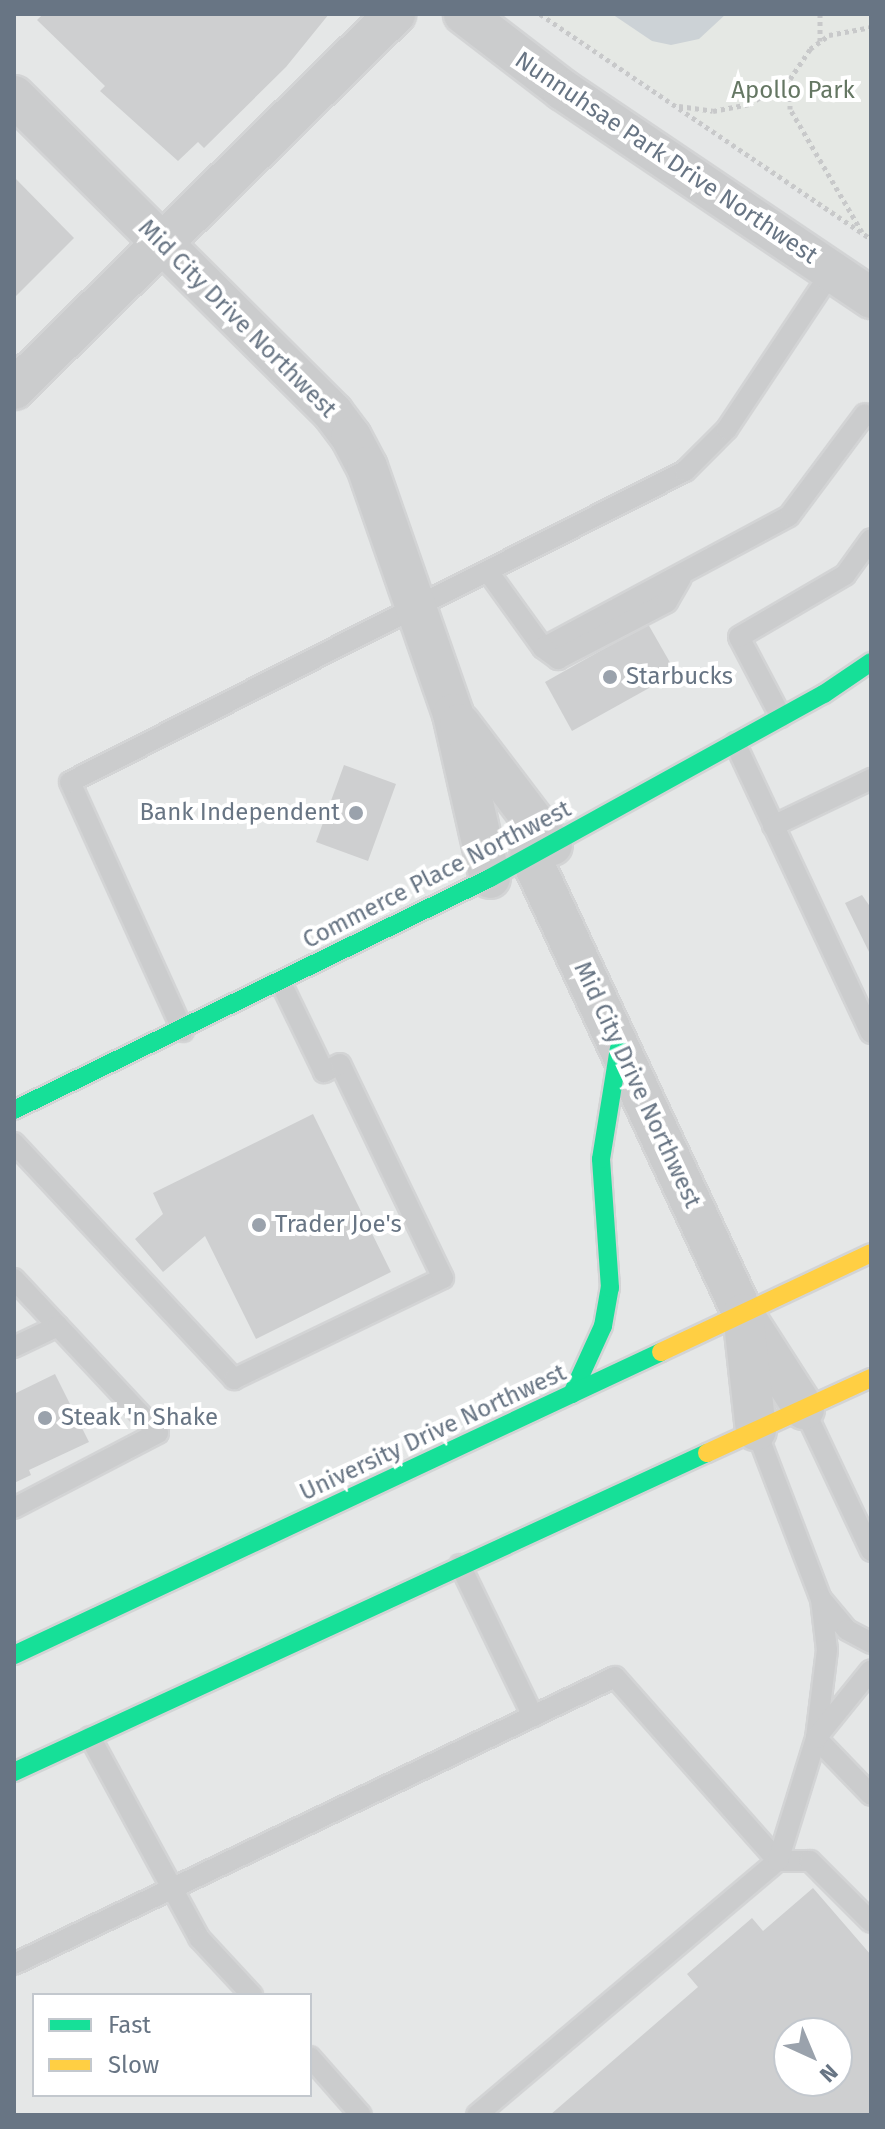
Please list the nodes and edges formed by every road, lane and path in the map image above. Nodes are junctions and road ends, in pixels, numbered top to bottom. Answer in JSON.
{"nodes":[{"id":1,"x":395,"y":14,"type":"edge"},
{"id":2,"x":464,"y":14,"type":"edge"},
{"id":3,"x":540,"y":14,"type":"edge"},
{"id":4,"x":820,"y":14,"type":"edge"},
{"id":5,"x":871,"y":27,"type":"edge"},
{"id":6,"x":820,"y":42,"type":"junction"},
{"id":7,"x":790,"y":79,"type":"junction"},
{"id":8,"x":14,"y":96,"type":"edge"},
{"id":9,"x":678,"y":106,"type":"junction"},
{"id":10,"x":864,"y":235,"type":"junction"},
{"id":11,"x":871,"y":239,"type":"edge"},
{"id":12,"x":161,"y":244,"type":"junction"},
{"id":13,"x":832,"y":271,"type":"junction"},
{"id":14,"x":871,"y":298,"type":"edge"},
{"id":15,"x":14,"y":389,"type":"edge"},
{"id":16,"x":869,"y":412,"type":"edge"},
{"id":17,"x":871,"y":539,"type":"edge"},
{"id":18,"x":489,"y":573,"type":"junction"},
{"id":19,"x":417,"y":611,"type":"junction"},
{"id":20,"x":871,"y":662,"type":"edge"},
{"id":21,"x":453,"y":714,"type":"junction"},
{"id":22,"x":781,"y":717,"type":"junction"},
{"id":23,"x":735,"y":743,"type":"junction"},
{"id":24,"x":871,"y":779,"type":"edge"},
{"id":25,"x":773,"y":826,"type":"junction"},
{"id":26,"x":541,"y":850,"type":"junction"},
{"id":27,"x":490,"y":878,"type":"junction"},
{"id":28,"x":281,"y":983,"type":"junction"},
{"id":29,"x":183,"y":1031,"type":"junction"},
{"id":30,"x":871,"y":1033,"type":"edge"},
{"id":31,"x":619,"y":1048,"type":"junction"},
{"id":32,"x":14,"y":1110,"type":"edge"},
{"id":33,"x":14,"y":1143,"type":"edge"},
{"id":34,"x":871,"y":1253,"type":"edge"},
{"id":35,"x":14,"y":1279,"type":"edge"},
{"id":36,"x":743,"y":1314,"type":"junction"},
{"id":37,"x":58,"y":1326,"type":"junction"},
{"id":38,"x":14,"y":1347,"type":"edge"},
{"id":39,"x":871,"y":1378,"type":"edge"},
{"id":40,"x":572,"y":1394,"type":"junction"},
{"id":41,"x":804,"y":1409,"type":"junction"},
{"id":42,"x":756,"y":1430,"type":"junction"},
{"id":43,"x":14,"y":1508,"type":"edge"},
{"id":44,"x":871,"y":1551,"type":"edge"},
{"id":45,"x":459,"y":1564,"type":"junction"},
{"id":46,"x":821,"y":1599,"type":"junction"},
{"id":47,"x":871,"y":1643,"type":"edge"},
{"id":48,"x":14,"y":1655,"type":"edge"},
{"id":49,"x":871,"y":1670,"type":"edge"},
{"id":50,"x":533,"y":1716,"type":"junction"},
{"id":51,"x":90,"y":1737,"type":"junction"},
{"id":52,"x":816,"y":1738,"type":"junction"},
{"id":53,"x":14,"y":1772,"type":"edge"},
{"id":54,"x":871,"y":1795,"type":"edge"},
{"id":55,"x":778,"y":1861,"type":"junction"},
{"id":56,"x":167,"y":1887,"type":"junction"},
{"id":57,"x":871,"y":1922,"type":"edge"},
{"id":58,"x":14,"y":1964,"type":"edge"},
{"id":59,"x":250,"y":1993,"type":"edge"},
{"id":60,"x":312,"y":2059,"type":"edge"},
{"id":61,"x":361,"y":2115,"type":"edge"},
{"id":62,"x":477,"y":2115,"type":"edge"}],
"edges":[{"from":1,"to":12,"type":"street"},
{"from":2,"to":13,"type":"street","name":"Nunnuhsae Park Drive Northwest"},
{"from":3,"to":9,"type":"path"},
{"from":4,"to":6,"type":"path"},
{"from":5,"to":6,"type":"path"},
{"from":6,"to":7,"type":"path"},
{"from":7,"to":9,"type":"path"},
{"from":7,"to":10,"type":"path"},
{"from":8,"to":12,"type":"street","name":"Mid City Drive Northwest"},
{"from":9,"to":10,"type":"path"},
{"from":10,"to":11,"type":"path"},
{"from":12,"to":15,"type":"street"},
{"from":12,"to":19,"type":"street","name":"Mid City Drive Northwest"},
{"from":13,"to":14,"type":"street","name":"Nunnuhsae Park Drive Northwest"},
{"from":13,"to":18,"type":"lane"},
{"from":16,"to":18,"type":"lane"},
{"from":17,"to":22,"type":"lane"},
{"from":18,"to":19,"type":"lane"},
{"from":19,"to":21,"type":"street","name":"Mid City Drive Northwest"},
{"from":19,"to":29,"type":"lane"},
{"from":20,"to":22,"type":"main road","name":"Commerce Place Northwest"},
{"from":21,"to":26,"type":"street","name":"Mid City Drive Northwest"},
{"from":21,"to":27,"type":"street","name":"Mid City Drive Northwest"},
{"from":22,"to":23,"type":"main road","name":"Commerce Place Northwest"},
{"from":23,"to":25,"type":"lane"},
{"from":23,"to":26,"type":"main road","name":"Commerce Place Northwest"},
{"from":24,"to":25,"type":"lane"},
{"from":25,"to":30,"type":"lane"},
{"from":26,"to":27,"type":"main road","name":"Commerce Place Northwest"},
{"from":26,"to":31,"type":"street","name":"Mid City Drive Northwest"},
{"from":27,"to":28,"type":"main road","name":"Commerce Place Northwest"},
{"from":28,"to":29,"type":"main road","name":"Commerce Place Northwest"},
{"from":28,"to":33,"type":"lane"},
{"from":29,"to":32,"type":"main road","name":"Commerce Place Northwest"},
{"from":31,"to":36,"type":"street","name":"Mid City Drive Northwest"},
{"from":31,"to":40,"type":"main road"},
{"from":34,"to":36,"type":"main road","name":"University Drive Northwest"},
{"from":35,"to":37,"type":"lane"},
{"from":36,"to":40,"type":"main road","name":"University Drive Northwest"},
{"from":36,"to":41,"type":"street"},
{"from":36,"to":42,"type":"street"},
{"from":37,"to":38,"type":"lane"},
{"from":37,"to":43,"type":"lane"},
{"from":39,"to":41,"type":"main road"},
{"from":40,"to":48,"type":"main road","name":"University Drive Northwest"},
{"from":41,"to":42,"type":"main road"},
{"from":41,"to":44,"type":"lane"},
{"from":42,"to":45,"type":"main road"},
{"from":42,"to":46,"type":"lane"},
{"from":45,"to":50,"type":"lane"},
{"from":45,"to":51,"type":"main road"},
{"from":46,"to":47,"type":"lane"},
{"from":46,"to":52,"type":"lane"},
{"from":49,"to":52,"type":"lane"},
{"from":50,"to":55,"type":"lane"},
{"from":50,"to":56,"type":"lane"},
{"from":51,"to":53,"type":"main road"},
{"from":51,"to":56,"type":"lane"},
{"from":52,"to":54,"type":"lane"},
{"from":52,"to":55,"type":"lane"},
{"from":55,"to":57,"type":"lane"},
{"from":55,"to":62,"type":"lane"},
{"from":56,"to":58,"type":"lane"},
{"from":56,"to":59,"type":"lane"},
{"from":60,"to":61,"type":"lane"}]}
